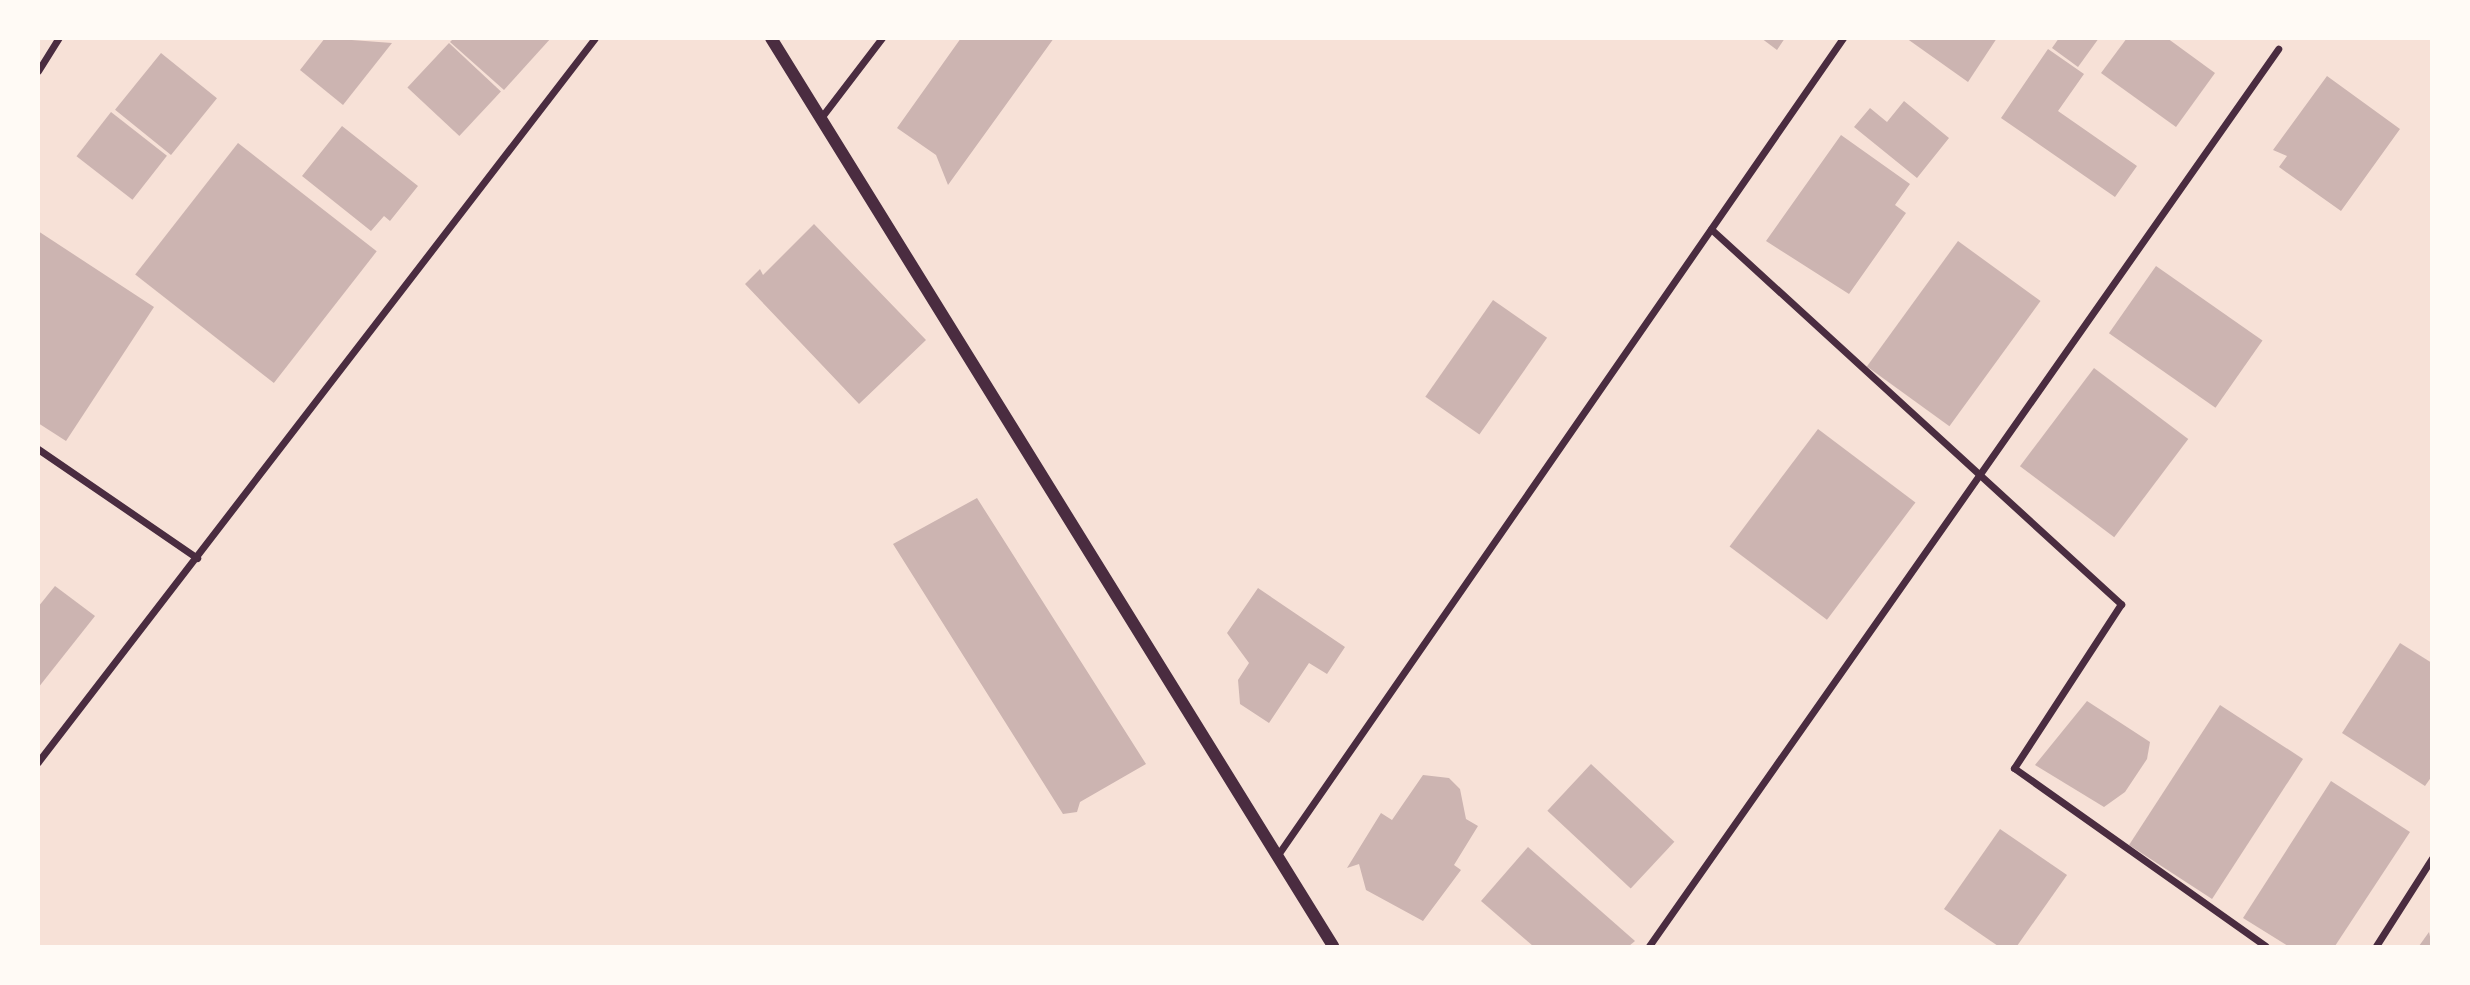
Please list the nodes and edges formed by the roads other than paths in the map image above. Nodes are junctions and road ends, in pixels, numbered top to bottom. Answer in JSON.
{"nodes":[{"id":1,"x":59,"y":38,"type":"edge"},
{"id":2,"x":595,"y":38,"type":"edge"},
{"id":3,"x":771,"y":38,"type":"edge"},
{"id":4,"x":882,"y":38,"type":"edge"},
{"id":5,"x":1843,"y":38,"type":"edge"},
{"id":6,"x":2278,"y":49,"type":"dead end"},
{"id":7,"x":38,"y":71,"type":"edge"},
{"id":8,"x":820,"y":120,"type":"junction"},
{"id":9,"x":1711,"y":229,"type":"junction"},
{"id":10,"x":38,"y":449,"type":"edge"},
{"id":11,"x":1979,"y":474,"type":"junction"},
{"id":12,"x":197,"y":558,"type":"junction"},
{"id":13,"x":38,"y":762,"type":"edge"},
{"id":14,"x":1278,"y":856,"type":"junction"},
{"id":15,"x":2431,"y":858,"type":"edge"},
{"id":16,"x":1333,"y":947,"type":"edge"},
{"id":17,"x":1649,"y":947,"type":"edge"},
{"id":18,"x":2266,"y":947,"type":"edge"},
{"id":19,"x":2376,"y":947,"type":"edge"}],
"edges":[{"from":1,"to":7,"type":"street"},
{"from":2,"to":12,"type":"street"},
{"from":3,"to":8,"type":"street"},
{"from":4,"to":8,"type":"street"},
{"from":5,"to":9,"type":"street"},
{"from":6,"to":11,"type":"street"},
{"from":8,"to":14,"type":"street"},
{"from":9,"to":11,"type":"street"},
{"from":9,"to":14,"type":"street"},
{"from":10,"to":12,"type":"street"},
{"from":11,"to":17,"type":"street"},
{"from":11,"to":18,"type":"street"},
{"from":12,"to":13,"type":"street"},
{"from":14,"to":16,"type":"street"},
{"from":15,"to":19,"type":"street"}]}
